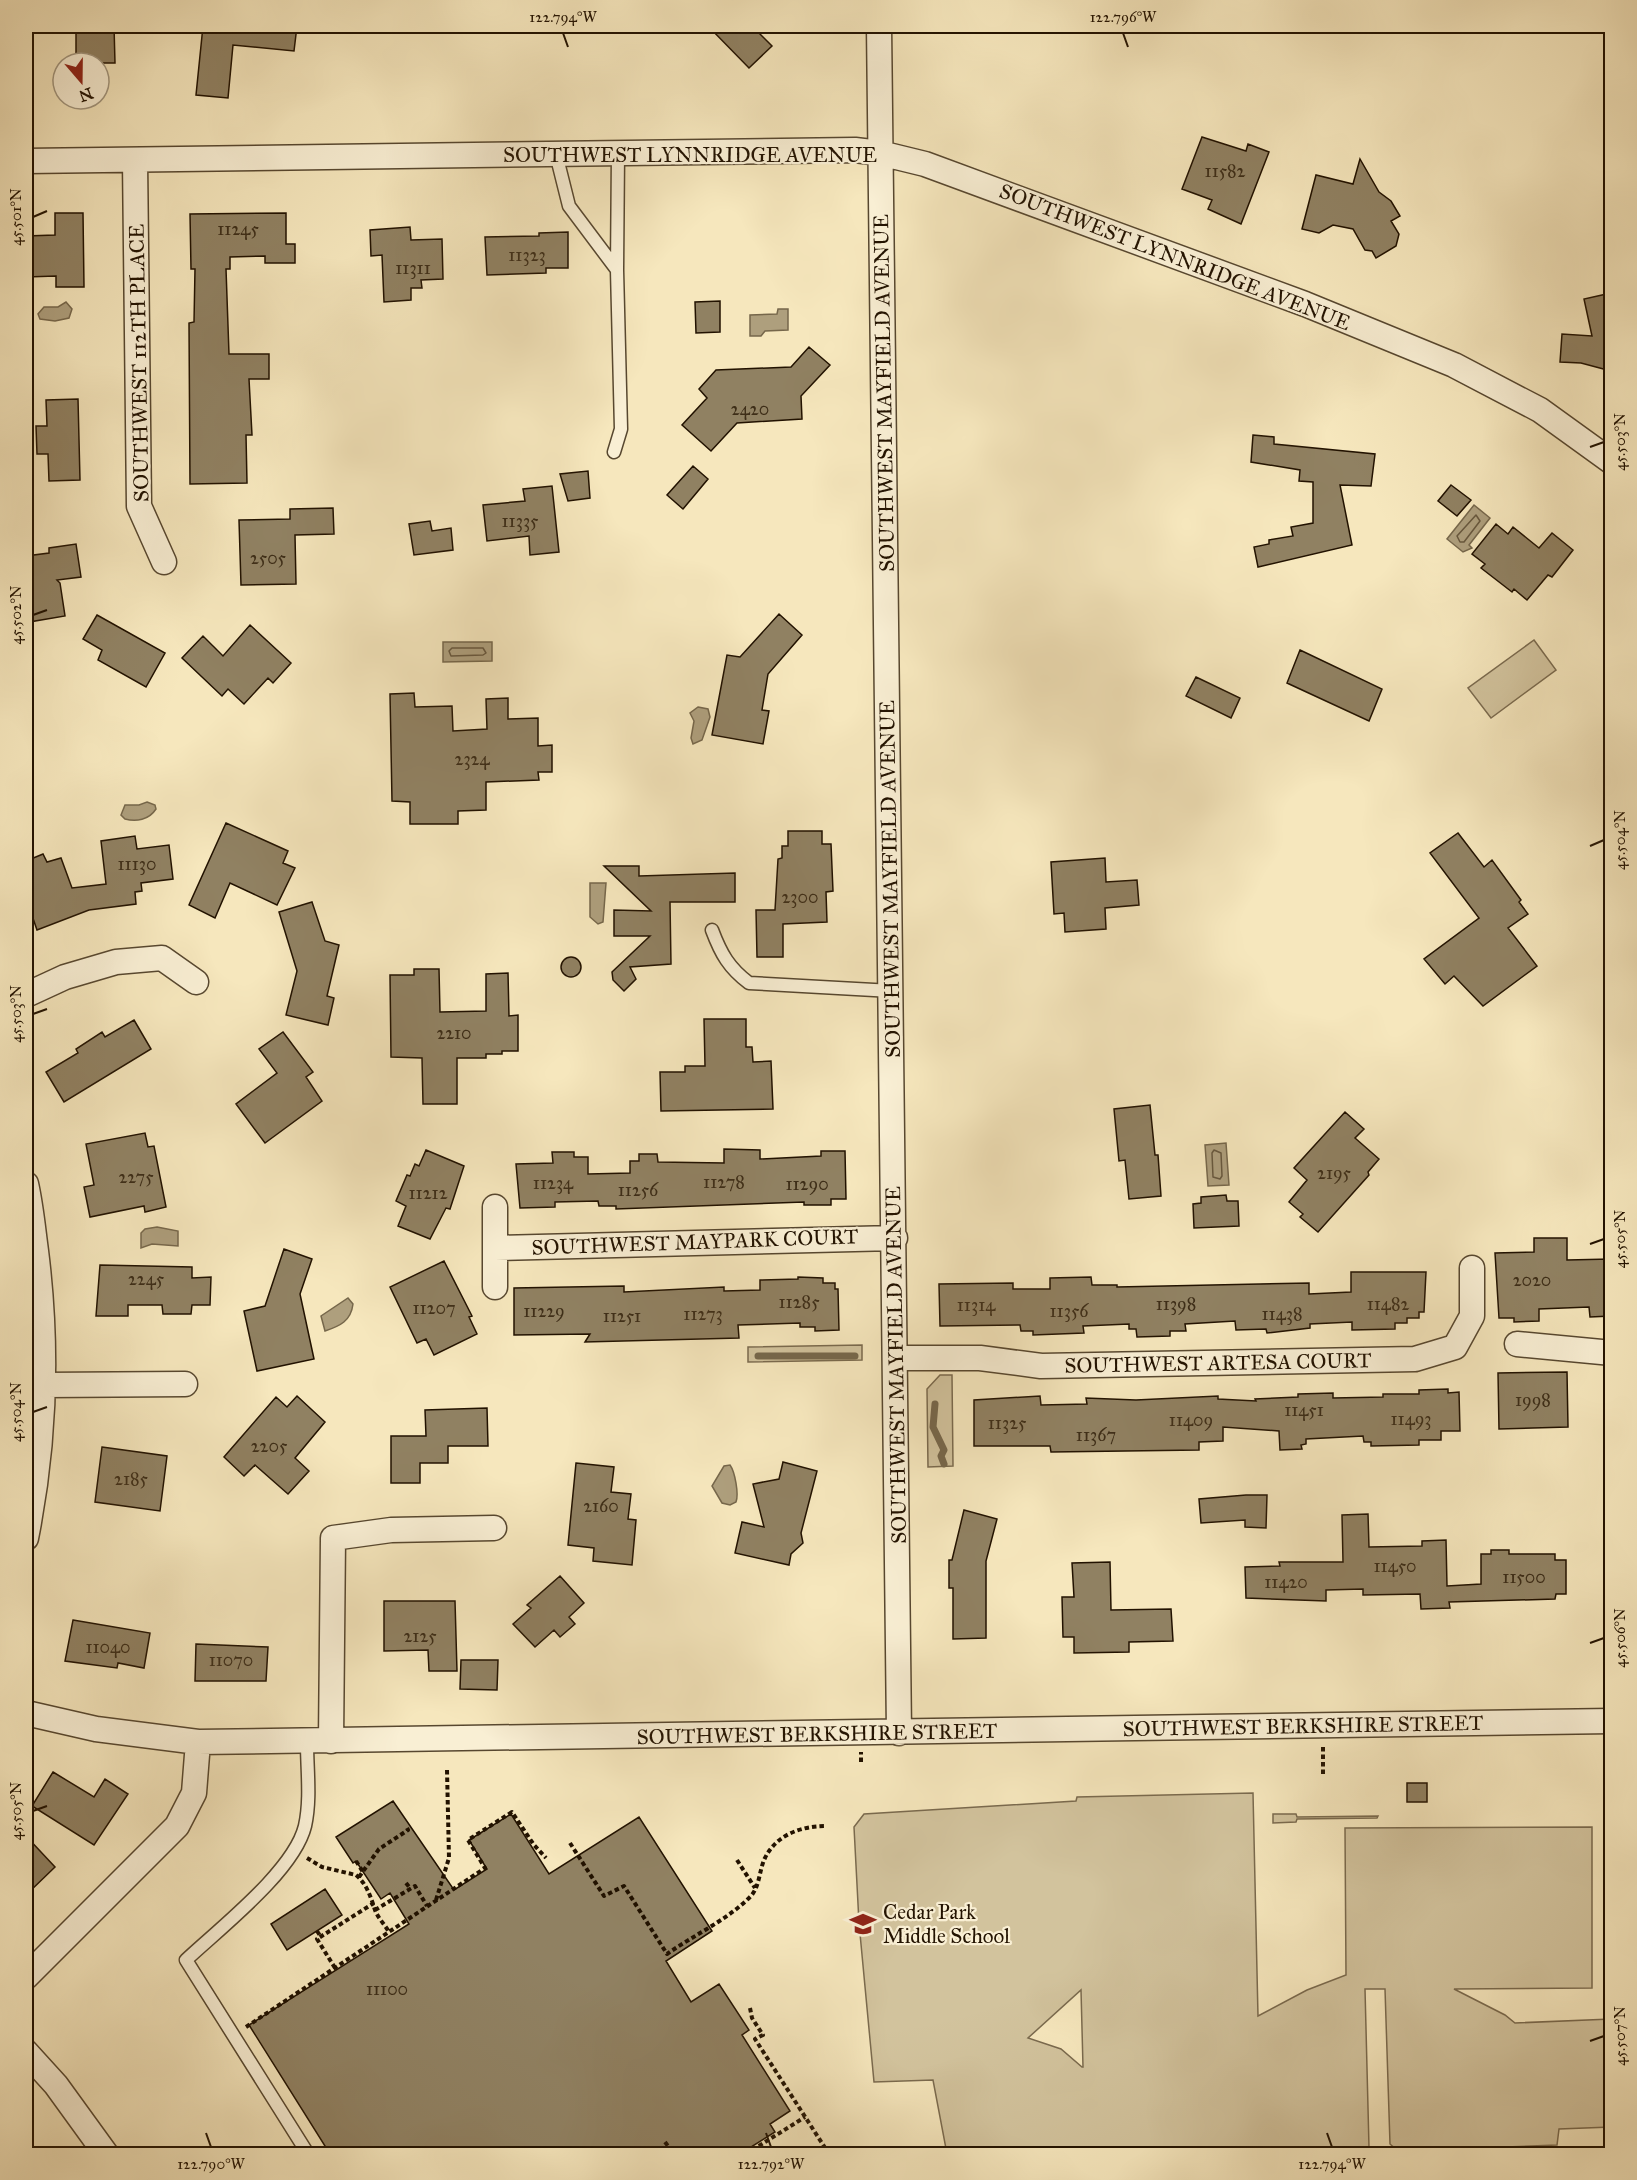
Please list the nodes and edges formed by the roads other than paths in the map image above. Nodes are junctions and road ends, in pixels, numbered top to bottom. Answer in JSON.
{"nodes":[{"id":1,"x":879,"y":26,"type":"edge"},
{"id":2,"x":618,"y":153,"type":"junction"},
{"id":3,"x":880,"y":153,"type":"junction"},
{"id":4,"x":556,"y":154,"type":"junction"},
{"id":5,"x":135,"y":160,"type":"junction"},
{"id":6,"x":26,"y":161,"type":"edge"},
{"id":7,"x":617,"y":270,"type":"junction"},
{"id":8,"x":614,"y":452,"type":"dead end"},
{"id":9,"x":1611,"y":462,"type":"edge"},
{"id":10,"x":164,"y":562,"type":"dead end"},
{"id":11,"x":712,"y":930,"type":"dead end"},
{"id":12,"x":196,"y":982,"type":"dead end"},
{"id":13,"x":892,"y":991,"type":"junction"},
{"id":14,"x":26,"y":995,"type":"edge"},
{"id":15,"x":26,"y":1184,"type":"edge"},
{"id":16,"x":495,"y":1207,"type":"dead end"},
{"id":17,"x":895,"y":1238,"type":"junction"},
{"id":18,"x":495,"y":1248,"type":"junction"},
{"id":19,"x":1472,"y":1268,"type":"dead end"},
{"id":20,"x":495,"y":1287,"type":"dead end"},
{"id":21,"x":1517,"y":1344,"type":"dead end"},
{"id":22,"x":1611,"y":1353,"type":"edge"},
{"id":23,"x":896,"y":1358,"type":"junction"},
{"id":24,"x":185,"y":1384,"type":"dead end"},
{"id":25,"x":45,"y":1385,"type":"junction"},
{"id":26,"x":494,"y":1528,"type":"dead end"},
{"id":27,"x":26,"y":1538,"type":"edge"},
{"id":28,"x":26,"y":1713,"type":"edge"},
{"id":29,"x":1611,"y":1721,"type":"edge"},
{"id":30,"x":899,"y":1733,"type":"junction"},
{"id":31,"x":198,"y":1742,"type":"junction"},
{"id":32,"x":319,"y":1742,"type":"junction"},
{"id":33,"x":26,"y":1977,"type":"edge"},
{"id":34,"x":26,"y":2052,"type":"edge"},
{"id":35,"x":106,"y":2154,"type":"edge"},
{"id":36,"x":308,"y":2154,"type":"edge"}],
"edges":[{"from":1,"to":3,"type":"street","name":"SOUTHWEST MAYFIELD AVENUE"},
{"from":2,"to":3,"type":"street","name":"SOUTHWEST LYNNRIDGE AVENUE"},
{"from":2,"to":4,"type":"street","name":"SOUTHWEST LYNNRIDGE AVENUE"},
{"from":2,"to":7,"type":"lane"},
{"from":3,"to":9,"type":"street","name":"SOUTHWEST LYNNRIDGE AVENUE"},
{"from":3,"to":13,"type":"street","name":"SOUTHWEST MAYFIELD AVENUE"},
{"from":4,"to":5,"type":"street","name":"SOUTHWEST LYNNRIDGE AVENUE"},
{"from":4,"to":7,"type":"lane"},
{"from":5,"to":6,"type":"street","name":"SOUTHWEST LYNNRIDGE AVENUE"},
{"from":5,"to":10,"type":"street","name":"SOUTHWEST 112TH PLACE"},
{"from":7,"to":8,"type":"lane"},
{"from":11,"to":13,"type":"lane"},
{"from":12,"to":14,"type":"street"},
{"from":13,"to":17,"type":"street","name":"SOUTHWEST MAYFIELD AVENUE"},
{"from":15,"to":25,"type":"street"},
{"from":16,"to":18,"type":"street"},
{"from":17,"to":18,"type":"street","name":"SOUTHWEST MAYPARK COURT"},
{"from":17,"to":23,"type":"street","name":"SOUTHWEST MAYFIELD AVENUE"},
{"from":18,"to":20,"type":"street"},
{"from":19,"to":23,"type":"street","name":"SOUTHWEST ARTESA COURT"},
{"from":21,"to":22,"type":"street"},
{"from":23,"to":30,"type":"street","name":"SOUTHWEST MAYFIELD AVENUE"},
{"from":24,"to":25,"type":"street"},
{"from":25,"to":27,"type":"street"},
{"from":26,"to":32,"type":"street"},
{"from":28,"to":31,"type":"street","name":"SOUTHWEST BERKSHIRE STREET"},
{"from":29,"to":30,"type":"street","name":"SOUTHWEST BERKSHIRE STREET"},
{"from":30,"to":32,"type":"street","name":"SOUTHWEST BERKSHIRE STREET"},
{"from":31,"to":32,"type":"street","name":"SOUTHWEST BERKSHIRE STREET"},
{"from":31,"to":33,"type":"street"},
{"from":32,"to":36,"type":"lane"},
{"from":34,"to":35,"type":"street"}]}
